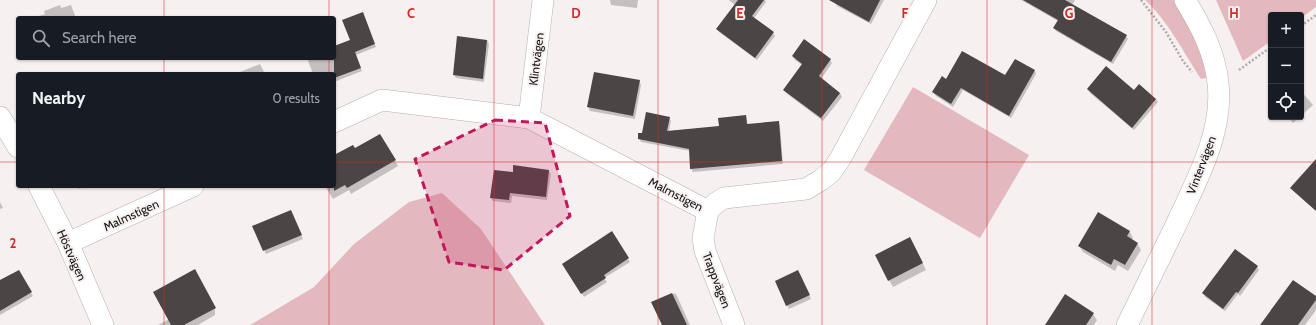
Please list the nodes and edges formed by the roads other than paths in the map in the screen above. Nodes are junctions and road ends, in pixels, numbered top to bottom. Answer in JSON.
{"nodes":[{"id":1,"x":542,"y":0,"type":"edge"},
{"id":2,"x":926,"y":0,"type":"edge"},
{"id":3,"x":1185,"y":0,"type":"edge"},
{"id":4,"x":0,"y":117,"type":"edge"},
{"id":5,"x":529,"y":118,"type":"junction"},
{"id":6,"x":336,"y":121,"type":"edge"},
{"id":7,"x":16,"y":144,"type":"edge"},
{"id":8,"x":40,"y":188,"type":"edge"},
{"id":9,"x":189,"y":188,"type":"edge"},
{"id":10,"x":708,"y":211,"type":"junction"},
{"id":11,"x":68,"y":243,"type":"junction"},
{"id":12,"x":103,"y":325,"type":"edge"},
{"id":13,"x":734,"y":325,"type":"edge"},
{"id":14,"x":1127,"y":325,"type":"edge"}],
"edges":[{"from":1,"to":5,"type":"street","name":"Klintvägen"},
{"from":2,"to":10,"type":"street","name":"Malmstigen"},
{"from":3,"to":14,"type":"street","name":"Vintervägen"},
{"from":4,"to":7,"type":"street"},
{"from":5,"to":6,"type":"street","name":"Malmstigen"},
{"from":5,"to":10,"type":"street","name":"Malmstigen"},
{"from":8,"to":11,"type":"street","name":"Höstvägen"},
{"from":9,"to":11,"type":"street","name":"Malmstigen"},
{"from":10,"to":13,"type":"street","name":"Trappvägen"},
{"from":11,"to":12,"type":"street","name":"Höstvägen"}]}
